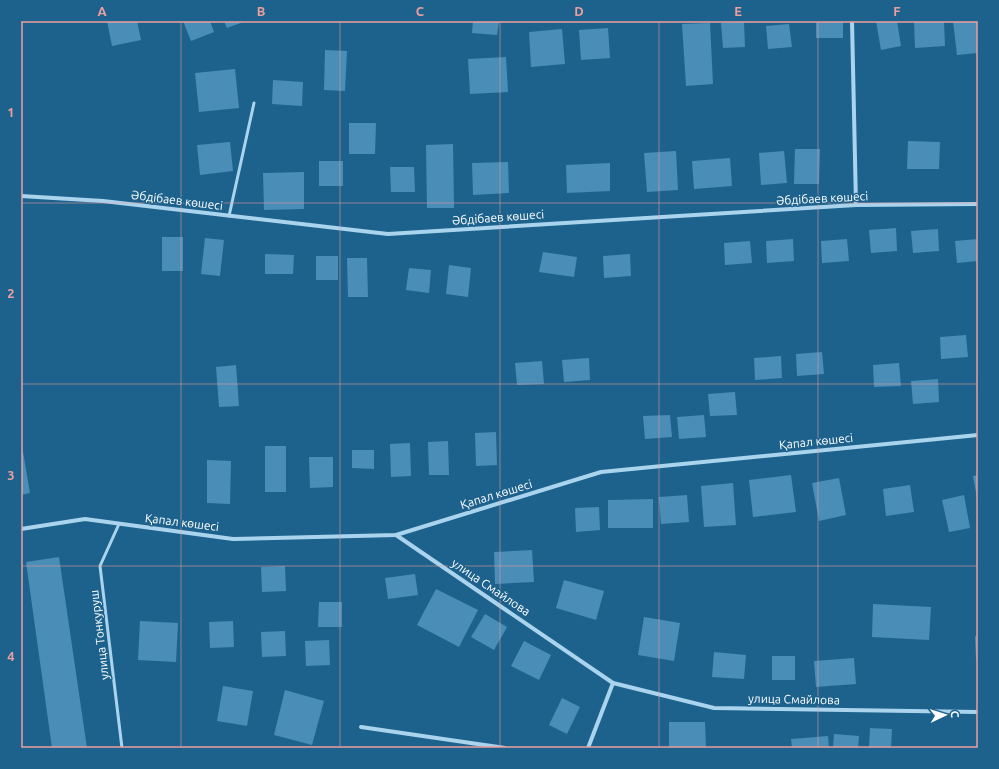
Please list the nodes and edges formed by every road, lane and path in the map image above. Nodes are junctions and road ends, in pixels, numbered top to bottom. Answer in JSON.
{"nodes":[{"id":1,"x":852,"y":21,"type":"edge"},
{"id":2,"x":254,"y":102,"type":"dead end"},
{"id":3,"x":21,"y":196,"type":"edge"},
{"id":4,"x":978,"y":204,"type":"edge"},
{"id":5,"x":856,"y":205,"type":"junction"},
{"id":6,"x":229,"y":216,"type":"junction"},
{"id":7,"x":978,"y":435,"type":"edge"},
{"id":8,"x":119,"y":524,"type":"junction"},
{"id":9,"x":21,"y":529,"type":"edge"},
{"id":10,"x":396,"y":535,"type":"junction"},
{"id":11,"x":613,"y":684,"type":"junction"},
{"id":12,"x":978,"y":712,"type":"edge"},
{"id":13,"x":361,"y":727,"type":"dead end"},
{"id":14,"x":122,"y":748,"type":"edge"},
{"id":15,"x":504,"y":748,"type":"edge"},
{"id":16,"x":588,"y":748,"type":"edge"}],
"edges":[{"from":1,"to":5,"type":"street"},
{"from":2,"to":6,"type":"lane"},
{"from":3,"to":6,"type":"street","name":"Әбдібаев көшесі"},
{"from":4,"to":5,"type":"street","name":"Әбдібаев көшесі"},
{"from":5,"to":6,"type":"street","name":"Әбдібаев көшесі"},
{"from":7,"to":10,"type":"street","name":"Қапал көшесі"},
{"from":8,"to":9,"type":"street","name":"Қапал көшесі"},
{"from":8,"to":10,"type":"street","name":"Қапал көшесі"},
{"from":8,"to":14,"type":"lane","name":"улица Тонкуруш"},
{"from":10,"to":11,"type":"street","name":"улица Смайлова"},
{"from":11,"to":12,"type":"street","name":"улица Смайлова"},
{"from":11,"to":16,"type":"street"},
{"from":13,"to":15,"type":"street"}]}
